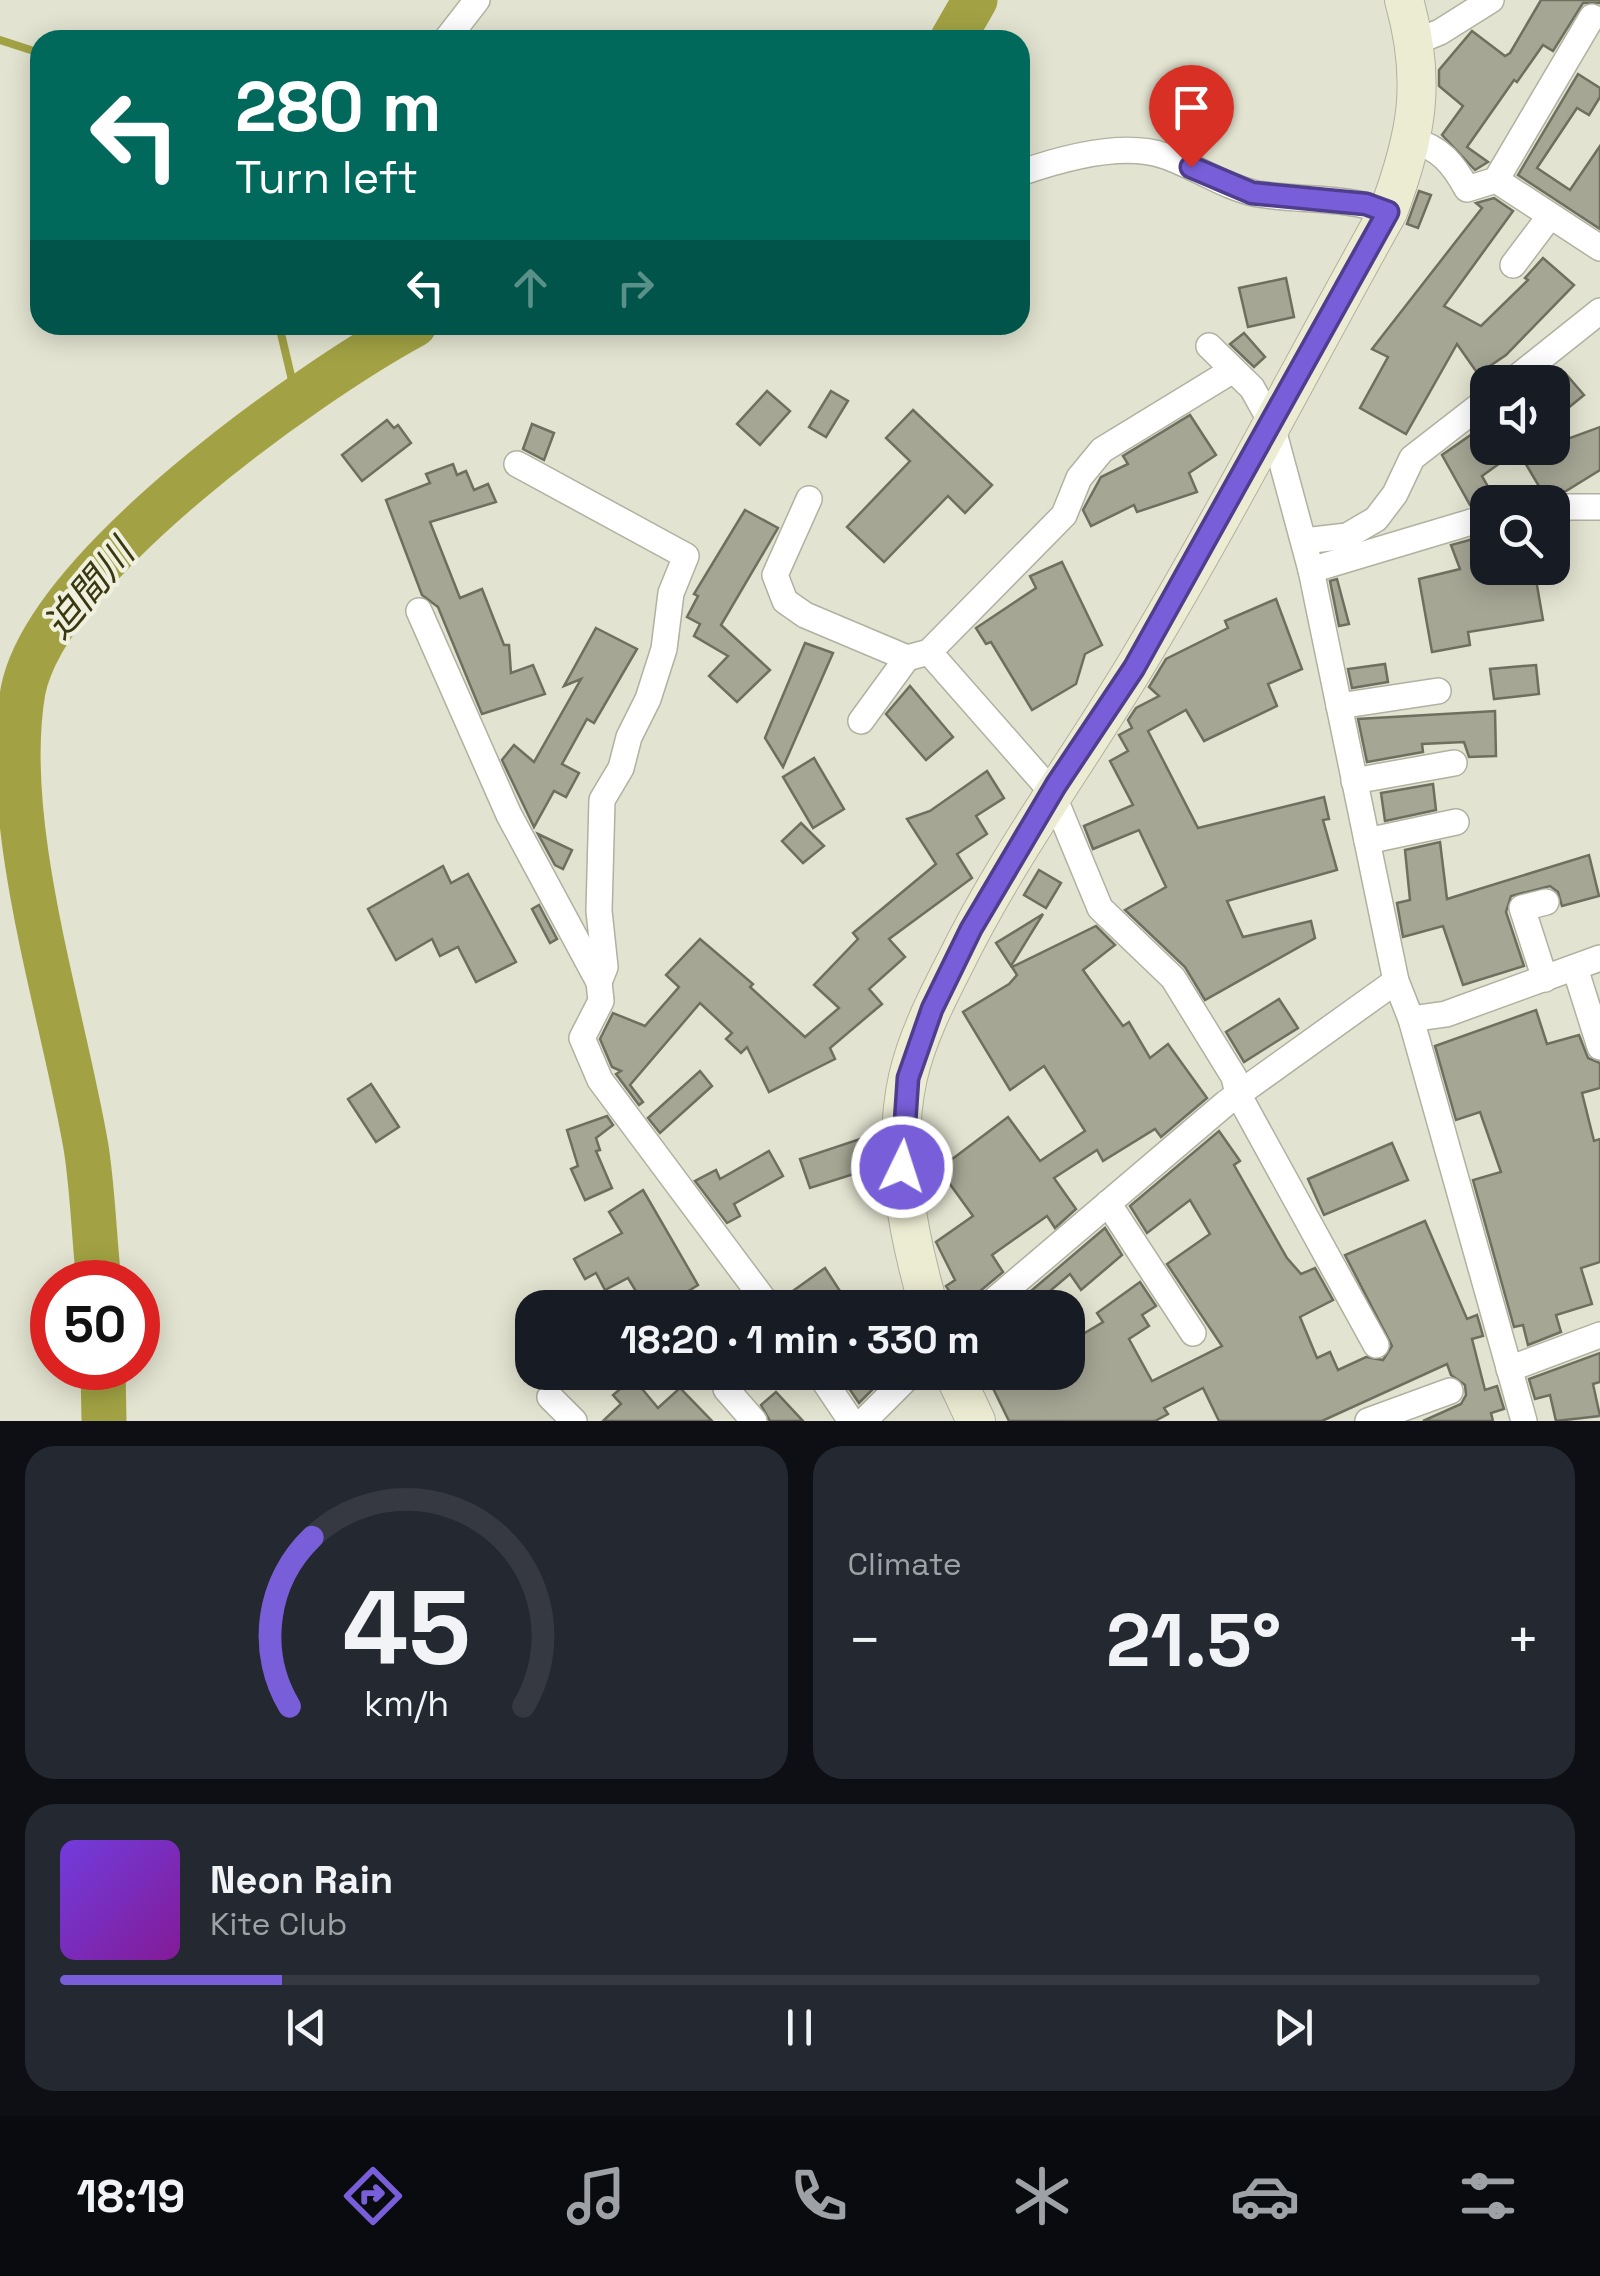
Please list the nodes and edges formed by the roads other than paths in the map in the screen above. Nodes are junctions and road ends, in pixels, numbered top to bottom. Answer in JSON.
{"nodes":[{"id":1,"x":477,"y":0,"type":"edge"},
{"id":2,"x":1404,"y":0,"type":"edge"},
{"id":3,"x":1491,"y":0,"type":"edge"},
{"id":4,"x":1592,"y":17,"type":"dead end"},
{"id":5,"x":454,"y":30,"type":"edge"},
{"id":6,"x":1413,"y":43,"type":"junction"},
{"id":7,"x":1413,"y":141,"type":"junction"},
{"id":8,"x":1030,"y":169,"type":"edge"},
{"id":9,"x":1496,"y":180,"type":"junction"},
{"id":10,"x":1388,"y":212,"type":"junction"},
{"id":11,"x":1550,"y":216,"type":"junction"},
{"id":12,"x":1600,"y":248,"type":"edge"},
{"id":13,"x":1513,"y":265,"type":"dead end"},
{"id":14,"x":1600,"y":310,"type":"edge"},
{"id":15,"x":1209,"y":346,"type":"dead end"},
{"id":16,"x":1531,"y":365,"type":"edge"},
{"id":17,"x":1233,"y":370,"type":"junction"},
{"id":18,"x":1470,"y":412,"type":"edge"},
{"id":19,"x":1270,"y":422,"type":"junction"},
{"id":20,"x":517,"y":464,"type":"dead end"},
{"id":21,"x":809,"y":499,"type":"dead end"},
{"id":22,"x":1570,"y":507,"type":"edge"},
{"id":23,"x":1600,"y":508,"type":"edge"},
{"id":24,"x":1470,"y":522,"type":"edge"},
{"id":25,"x":1304,"y":541,"type":"junction"},
{"id":26,"x":1310,"y":570,"type":"junction"},
{"id":27,"x":418,"y":611,"type":"dead end"},
{"id":28,"x":918,"y":655,"type":"junction"},
{"id":29,"x":1438,"y":691,"type":"dead end"},
{"id":30,"x":1339,"y":706,"type":"junction"},
{"id":31,"x":861,"y":721,"type":"dead end"},
{"id":32,"x":1454,"y":762,"type":"dead end"},
{"id":33,"x":1354,"y":781,"type":"junction"},
{"id":34,"x":1052,"y":792,"type":"junction"},
{"id":35,"x":1456,"y":822,"type":"dead end"},
{"id":36,"x":1367,"y":841,"type":"junction"},
{"id":37,"x":1546,"y":902,"type":"dead end"},
{"id":38,"x":1600,"y":958,"type":"edge"},
{"id":39,"x":1574,"y":968,"type":"junction"},
{"id":40,"x":1545,"y":979,"type":"junction"},
{"id":41,"x":599,"y":982,"type":"junction"},
{"id":42,"x":1396,"y":982,"type":"junction"},
{"id":43,"x":1411,"y":1020,"type":"junction"},
{"id":44,"x":1600,"y":1047,"type":"edge"},
{"id":45,"x":1238,"y":1094,"type":"junction"},
{"id":46,"x":1108,"y":1204,"type":"junction"},
{"id":47,"x":757,"y":1290,"type":"edge"},
{"id":48,"x":924,"y":1290,"type":"edge"},
{"id":49,"x":1005,"y":1290,"type":"edge"},
{"id":50,"x":1193,"y":1333,"type":"dead end"},
{"id":51,"x":1600,"y":1334,"type":"edge"},
{"id":52,"x":1376,"y":1345,"type":"dead end"},
{"id":53,"x":1509,"y":1368,"type":"junction"},
{"id":54,"x":727,"y":1390,"type":"edge"},
{"id":55,"x":830,"y":1390,"type":"edge"},
{"id":56,"x":895,"y":1390,"type":"edge"},
{"id":57,"x":961,"y":1390,"type":"edge"},
{"id":58,"x":1450,"y":1391,"type":"dead end"},
{"id":59,"x":550,"y":1398,"type":"dead end"},
{"id":60,"x":574,"y":1421,"type":"edge"},
{"id":61,"x":754,"y":1421,"type":"edge"},
{"id":62,"x":851,"y":1421,"type":"edge"},
{"id":63,"x":864,"y":1421,"type":"edge"},
{"id":64,"x":976,"y":1421,"type":"edge"},
{"id":65,"x":1368,"y":1421,"type":"edge"},
{"id":66,"x":1524,"y":1421,"type":"edge"}],
"edges":[{"from":1,"to":5,"type":"street"},
{"from":2,"to":6,"type":"main road"},
{"from":3,"to":6,"type":"street"},
{"from":4,"to":9,"type":"street"},
{"from":6,"to":7,"type":"main road"},
{"from":7,"to":9,"type":"street"},
{"from":7,"to":10,"type":"main road"},
{"from":8,"to":10,"type":"street"},
{"from":9,"to":11,"type":"street"},
{"from":10,"to":19,"type":"main road"},
{"from":11,"to":12,"type":"street"},
{"from":11,"to":13,"type":"street"},
{"from":14,"to":16,"type":"street"},
{"from":15,"to":17,"type":"street"},
{"from":17,"to":19,"type":"street"},
{"from":17,"to":28,"type":"street"},
{"from":18,"to":25,"type":"street"},
{"from":19,"to":25,"type":"street"},
{"from":19,"to":34,"type":"main road"},
{"from":20,"to":41,"type":"street"},
{"from":21,"to":28,"type":"street"},
{"from":22,"to":23,"type":"street"},
{"from":24,"to":26,"type":"street"},
{"from":25,"to":26,"type":"street"},
{"from":26,"to":30,"type":"street"},
{"from":27,"to":41,"type":"street"},
{"from":28,"to":31,"type":"street"},
{"from":28,"to":34,"type":"street"},
{"from":29,"to":30,"type":"street"},
{"from":30,"to":33,"type":"street"},
{"from":32,"to":33,"type":"street"},
{"from":33,"to":36,"type":"street"},
{"from":34,"to":45,"type":"street"},
{"from":34,"to":48,"type":"main road"},
{"from":35,"to":36,"type":"street"},
{"from":36,"to":42,"type":"street"},
{"from":37,"to":40,"type":"street"},
{"from":38,"to":39,"type":"street"},
{"from":39,"to":40,"type":"street"},
{"from":39,"to":44,"type":"street"},
{"from":40,"to":43,"type":"street"},
{"from":41,"to":47,"type":"street"},
{"from":42,"to":43,"type":"street"},
{"from":42,"to":45,"type":"street"},
{"from":43,"to":53,"type":"street"},
{"from":45,"to":46,"type":"street"},
{"from":45,"to":52,"type":"street"},
{"from":46,"to":49,"type":"street"},
{"from":46,"to":50,"type":"street"},
{"from":51,"to":53,"type":"street"},
{"from":53,"to":66,"type":"street"},
{"from":54,"to":61,"type":"street"},
{"from":55,"to":62,"type":"street"},
{"from":56,"to":63,"type":"street"},
{"from":57,"to":64,"type":"main road"},
{"from":58,"to":65,"type":"street"},
{"from":59,"to":60,"type":"street"}]}
